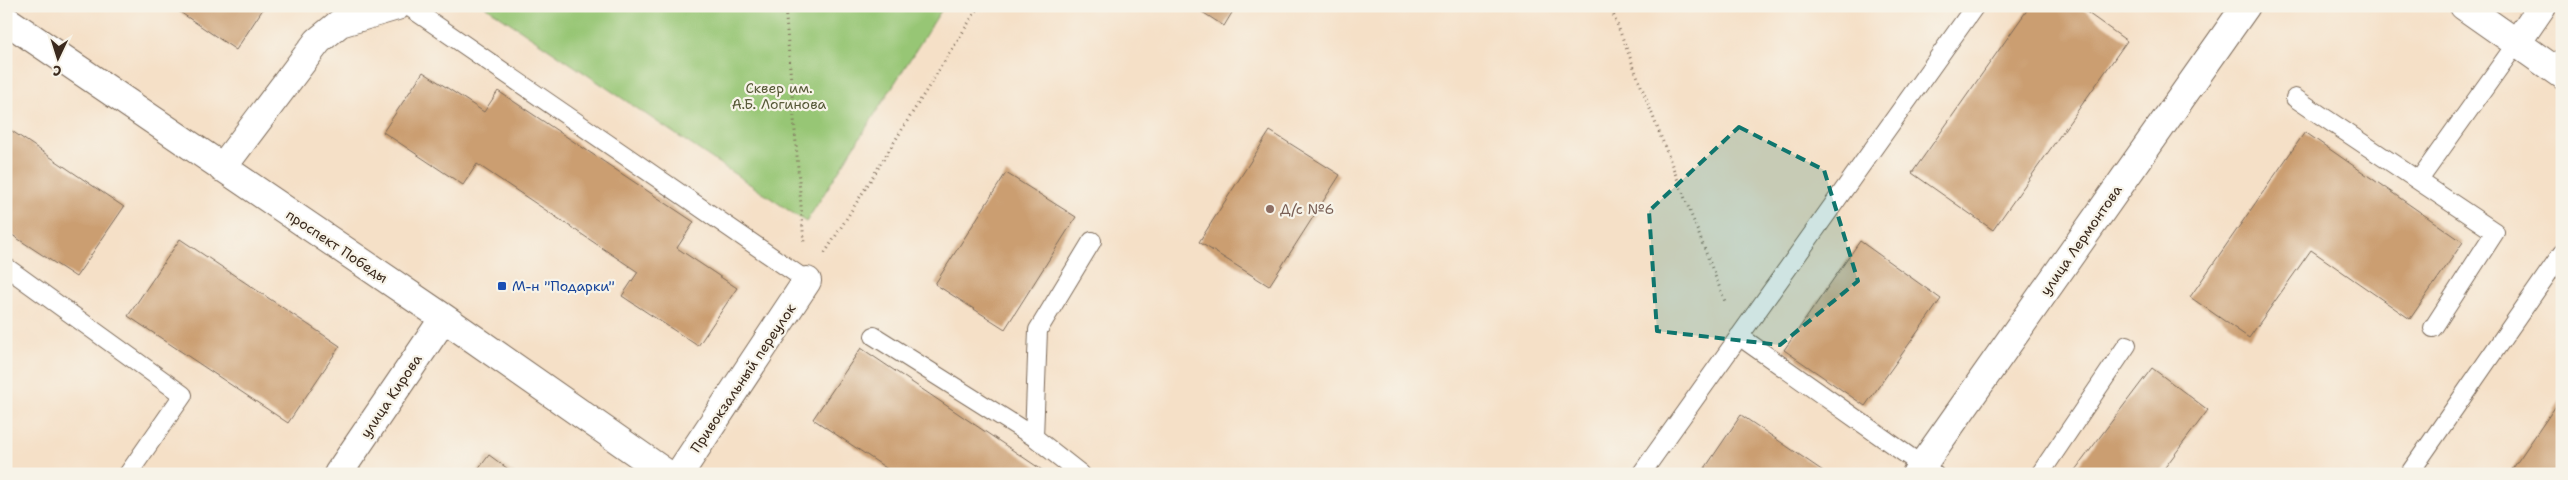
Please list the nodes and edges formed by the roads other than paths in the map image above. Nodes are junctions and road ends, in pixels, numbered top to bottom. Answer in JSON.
{"nodes":[{"id":1,"x":398,"y":6,"type":"edge"},
{"id":2,"x":408,"y":6,"type":"edge"},
{"id":3,"x":1975,"y":6,"type":"edge"},
{"id":4,"x":2246,"y":6,"type":"edge"},
{"id":5,"x":2464,"y":6,"type":"edge"},
{"id":6,"x":2542,"y":6,"type":"edge"},
{"id":7,"x":6,"y":20,"type":"edge"},
{"id":8,"x":2516,"y":44,"type":"junction"},
{"id":9,"x":2562,"y":75,"type":"edge"},
{"id":10,"x":2295,"y":98,"type":"dead end"},
{"id":11,"x":222,"y":168,"type":"junction"},
{"id":12,"x":2419,"y":180,"type":"junction"},
{"id":13,"x":1092,"y":241,"type":"dead end"},
{"id":14,"x":2562,"y":253,"type":"edge"},
{"id":15,"x":6,"y":267,"type":"edge"},
{"id":16,"x":807,"y":281,"type":"joint"},
{"id":17,"x":444,"y":318,"type":"junction"},
{"id":18,"x":2433,"y":328,"type":"dead end"},
{"id":19,"x":874,"y":336,"type":"dead end"},
{"id":20,"x":1739,"y":336,"type":"junction"},
{"id":21,"x":2127,"y":344,"type":"dead end"},
{"id":22,"x":1034,"y":437,"type":"junction"},
{"id":23,"x":1924,"y":471,"type":"edge"},
{"id":24,"x":128,"y":474,"type":"edge"},
{"id":25,"x":338,"y":474,"type":"edge"},
{"id":26,"x":666,"y":474,"type":"edge"},
{"id":27,"x":678,"y":474,"type":"edge"},
{"id":28,"x":1081,"y":474,"type":"edge"},
{"id":29,"x":1641,"y":474,"type":"edge"},
{"id":30,"x":2040,"y":474,"type":"edge"},
{"id":31,"x":2409,"y":474,"type":"edge"}],
"edges":[{"from":1,"to":11,"type":"street"},
{"from":2,"to":16,"type":"lane"},
{"from":3,"to":20,"type":"lane"},
{"from":4,"to":23,"type":"street","name":"улица Лермонтова"},
{"from":5,"to":8,"type":"street"},
{"from":6,"to":8,"type":"street"},
{"from":7,"to":11,"type":"street","name":"проспект Победы"},
{"from":8,"to":9,"type":"street"},
{"from":8,"to":12,"type":"lane"},
{"from":10,"to":12,"type":"lane"},
{"from":11,"to":17,"type":"street","name":"проспект Победы"},
{"from":12,"to":18,"type":"lane"},
{"from":13,"to":22,"type":"lane"},
{"from":14,"to":31,"type":"lane"},
{"from":15,"to":24,"type":"lane"},
{"from":16,"to":27,"type":"street","name":"Привокзальный переулок"},
{"from":17,"to":25,"type":"street","name":"улица Кирова"},
{"from":17,"to":26,"type":"street","name":"проспект Победы"},
{"from":19,"to":22,"type":"lane"},
{"from":20,"to":23,"type":"lane"},
{"from":20,"to":29,"type":"lane"},
{"from":21,"to":30,"type":"lane"},
{"from":22,"to":28,"type":"lane"}]}
